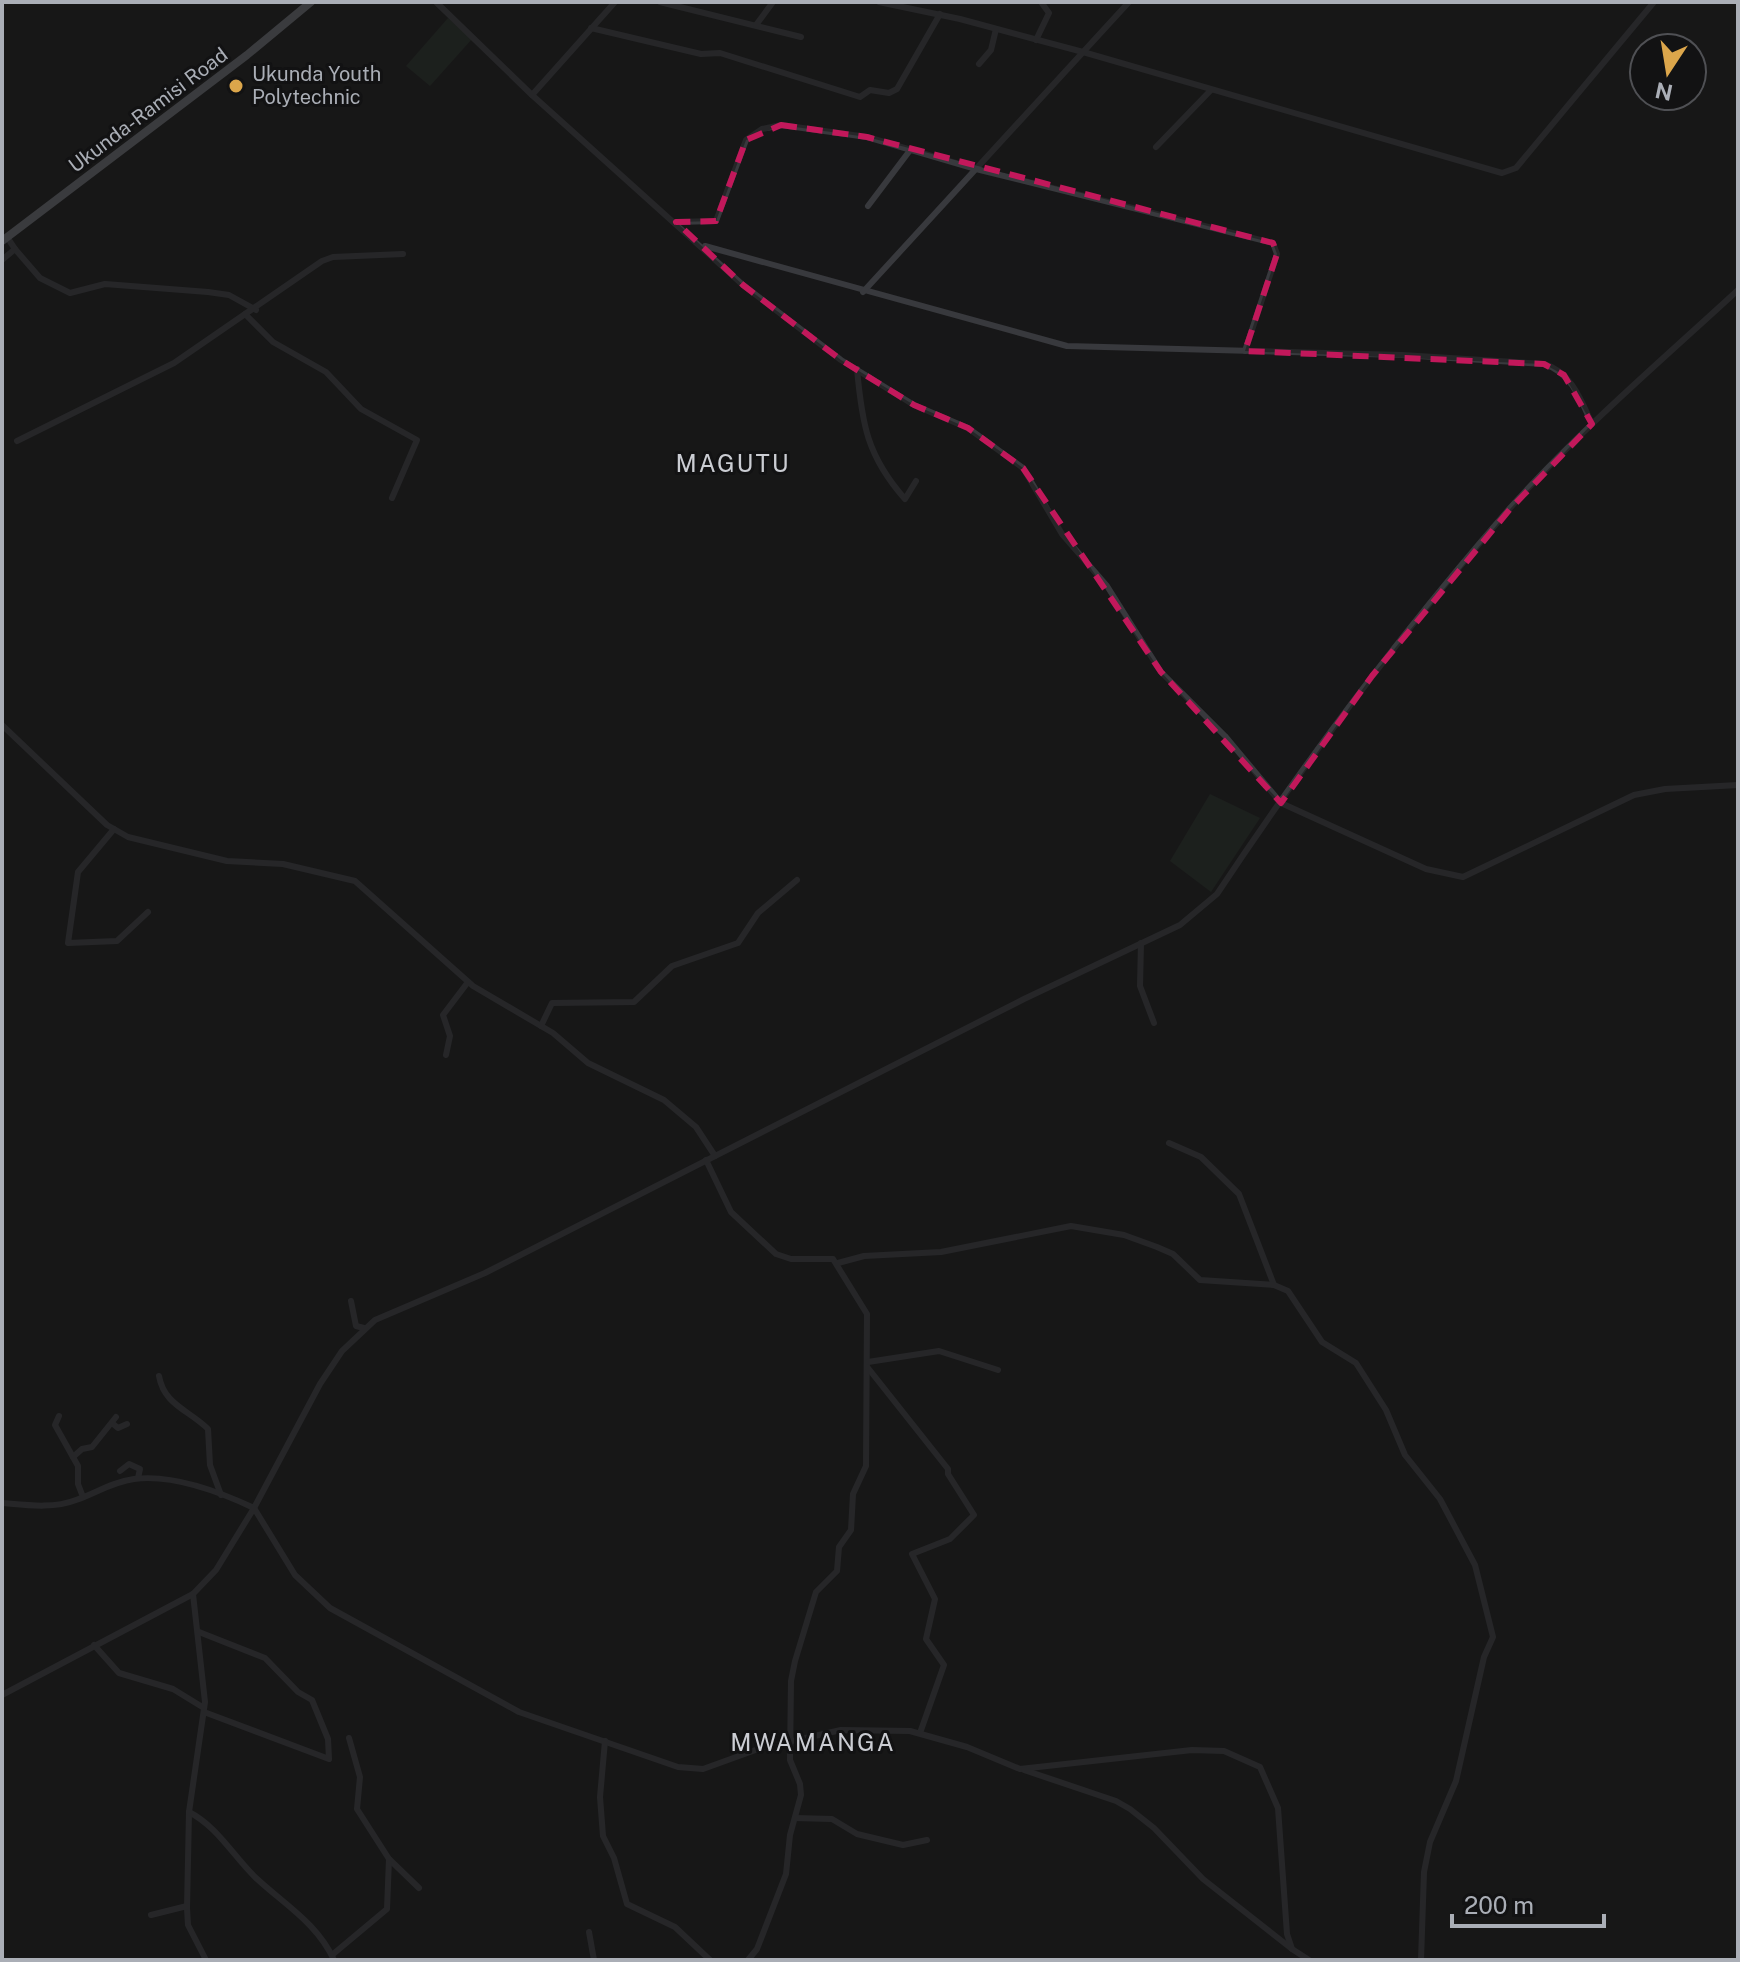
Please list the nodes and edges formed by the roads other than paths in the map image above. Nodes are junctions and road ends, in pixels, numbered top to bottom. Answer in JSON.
{"nodes":[{"id":1,"x":311,"y":2,"type":"edge"},
{"id":2,"x":436,"y":2,"type":"edge"},
{"id":3,"x":615,"y":2,"type":"edge"},
{"id":4,"x":660,"y":2,"type":"edge"},
{"id":5,"x":773,"y":2,"type":"edge"},
{"id":6,"x":879,"y":2,"type":"edge"},
{"id":7,"x":1041,"y":2,"type":"edge"},
{"id":8,"x":1129,"y":2,"type":"edge"},
{"id":9,"x":1654,"y":2,"type":"edge"},
{"id":10,"x":940,"y":14,"type":"junction"},
{"id":11,"x":756,"y":25,"type":"junction"},
{"id":12,"x":591,"y":28,"type":"junction"},
{"id":13,"x":996,"y":29,"type":"junction"},
{"id":14,"x":801,"y":37,"type":"dead end"},
{"id":15,"x":1036,"y":40,"type":"junction"},
{"id":16,"x":1083,"y":52,"type":"junction"},
{"id":17,"x":979,"y":64,"type":"dead end"},
{"id":18,"x":1211,"y":90,"type":"junction"},
{"id":19,"x":532,"y":95,"type":"junction"},
{"id":20,"x":1156,"y":147,"type":"dead end"},
{"id":21,"x":911,"y":149,"type":"junction"},
{"id":22,"x":976,"y":169,"type":"junction"},
{"id":23,"x":868,"y":206,"type":"dead end"},
{"id":24,"x":676,"y":222,"type":"junction"},
{"id":25,"x":4,"y":239,"type":"edge"},
{"id":26,"x":702,"y":245,"type":"junction"},
{"id":27,"x":15,"y":249,"type":"junction"},
{"id":28,"x":403,"y":254,"type":"dead end"},
{"id":29,"x":2,"y":260,"type":"edge"},
{"id":30,"x":1738,"y":290,"type":"edge"},
{"id":31,"x":863,"y":292,"type":"junction"},
{"id":32,"x":256,"y":310,"type":"junction"},
{"id":33,"x":245,"y":314,"type":"junction"},
{"id":34,"x":1245,"y":351,"type":"junction"},
{"id":35,"x":857,"y":369,"type":"junction"},
{"id":36,"x":1592,"y":424,"type":"junction"},
{"id":37,"x":17,"y":441,"type":"dead end"},
{"id":38,"x":916,"y":481,"type":"dead end"},
{"id":39,"x":392,"y":498,"type":"dead end"},
{"id":40,"x":2,"y":725,"type":"edge"},
{"id":41,"x":1738,"y":785,"type":"edge"},
{"id":42,"x":1281,"y":803,"type":"junction"},
{"id":43,"x":114,"y":829,"type":"junction"},
{"id":44,"x":797,"y":880,"type":"dead end"},
{"id":45,"x":148,"y":912,"type":"dead end"},
{"id":46,"x":1141,"y":943,"type":"junction"},
{"id":47,"x":468,"y":982,"type":"junction"},
{"id":48,"x":1154,"y":1023,"type":"dead end"},
{"id":49,"x":541,"y":1026,"type":"junction"},
{"id":50,"x":446,"y":1055,"type":"dead end"},
{"id":51,"x":1169,"y":1143,"type":"dead end"},
{"id":52,"x":715,"y":1156,"type":"junction"},
{"id":53,"x":706,"y":1160,"type":"junction"},
{"id":54,"x":838,"y":1263,"type":"junction"},
{"id":55,"x":1274,"y":1285,"type":"junction"},
{"id":56,"x":351,"y":1301,"type":"dead end"},
{"id":57,"x":364,"y":1328,"type":"junction"},
{"id":58,"x":868,"y":1365,"type":"junction"},
{"id":59,"x":998,"y":1370,"type":"dead end"},
{"id":60,"x":159,"y":1376,"type":"dead end"},
{"id":61,"x":59,"y":1416,"type":"dead end"},
{"id":62,"x":127,"y":1424,"type":"dead end"},
{"id":63,"x":73,"y":1457,"type":"junction"},
{"id":64,"x":120,"y":1471,"type":"dead end"},
{"id":65,"x":138,"y":1478,"type":"junction"},
{"id":66,"x":221,"y":1495,"type":"junction"},
{"id":67,"x":83,"y":1497,"type":"junction"},
{"id":68,"x":2,"y":1503,"type":"edge"},
{"id":69,"x":254,"y":1508,"type":"junction"},
{"id":70,"x":193,"y":1594,"type":"junction"},
{"id":71,"x":199,"y":1632,"type":"junction"},
{"id":72,"x":94,"y":1645,"type":"junction"},
{"id":73,"x":2,"y":1695,"type":"edge"},
{"id":74,"x":204,"y":1710,"type":"junction"},
{"id":75,"x":920,"y":1733,"type":"junction"},
{"id":76,"x":349,"y":1738,"type":"dead end"},
{"id":77,"x":605,"y":1741,"type":"junction"},
{"id":78,"x":790,"y":1742,"type":"junction"},
{"id":79,"x":1020,"y":1769,"type":"junction"},
{"id":80,"x":189,"y":1812,"type":"junction"},
{"id":81,"x":795,"y":1818,"type":"junction"},
{"id":82,"x":927,"y":1840,"type":"dead end"},
{"id":83,"x":389,"y":1859,"type":"junction"},
{"id":84,"x":419,"y":1888,"type":"dead end"},
{"id":85,"x":187,"y":1906,"type":"junction"},
{"id":86,"x":151,"y":1915,"type":"dead end"},
{"id":87,"x":591,"y":1943,"type":"dead end"},
{"id":88,"x":1292,"y":1949,"type":"junction"},
{"id":89,"x":333,"y":1958,"type":"edge"},
{"id":90,"x":206,"y":1960,"type":"edge"},
{"id":91,"x":594,"y":1960,"type":"edge"},
{"id":92,"x":710,"y":1960,"type":"edge"},
{"id":93,"x":748,"y":1960,"type":"edge"},
{"id":94,"x":1309,"y":1960,"type":"edge"},
{"id":95,"x":1421,"y":1960,"type":"edge"}],
"edges":[{"from":1,"to":25,"type":"highway","name":"Ukunda-Ramisi Road"},
{"from":2,"to":19,"type":"street"},
{"from":3,"to":12,"type":"street"},
{"from":4,"to":11,"type":"street"},
{"from":5,"to":11,"type":"street"},
{"from":6,"to":10,"type":"street"},
{"from":7,"to":15,"type":"street"},
{"from":8,"to":16,"type":"street"},
{"from":9,"to":18,"type":"street"},
{"from":10,"to":12,"type":"street"},
{"from":10,"to":13,"type":"street"},
{"from":11,"to":14,"type":"street"},
{"from":12,"to":19,"type":"street"},
{"from":13,"to":15,"type":"street"},
{"from":13,"to":17,"type":"street"},
{"from":15,"to":16,"type":"street"},
{"from":16,"to":18,"type":"street"},
{"from":16,"to":22,"type":"street"},
{"from":18,"to":20,"type":"street"},
{"from":19,"to":24,"type":"street"},
{"from":21,"to":22,"type":"street"},
{"from":21,"to":23,"type":"street"},
{"from":21,"to":24,"type":"street"},
{"from":22,"to":31,"type":"street"},
{"from":22,"to":34,"type":"street"},
{"from":24,"to":26,"type":"street"},
{"from":25,"to":27,"type":"street"},
{"from":26,"to":31,"type":"street"},
{"from":26,"to":35,"type":"street"},
{"from":27,"to":29,"type":"street"},
{"from":27,"to":32,"type":"street"},
{"from":28,"to":32,"type":"street"},
{"from":30,"to":36,"type":"street"},
{"from":31,"to":34,"type":"street"},
{"from":32,"to":33,"type":"street"},
{"from":33,"to":37,"type":"street"},
{"from":33,"to":39,"type":"street"},
{"from":34,"to":36,"type":"street"},
{"from":35,"to":38,"type":"street"},
{"from":35,"to":42,"type":"street"},
{"from":36,"to":42,"type":"street"},
{"from":40,"to":43,"type":"street"},
{"from":41,"to":42,"type":"street"},
{"from":42,"to":46,"type":"street"},
{"from":43,"to":45,"type":"street"},
{"from":43,"to":47,"type":"street"},
{"from":44,"to":49,"type":"street"},
{"from":46,"to":48,"type":"street"},
{"from":46,"to":52,"type":"street"},
{"from":47,"to":49,"type":"street"},
{"from":47,"to":50,"type":"street"},
{"from":49,"to":52,"type":"street"},
{"from":51,"to":55,"type":"street"},
{"from":52,"to":53,"type":"street"},
{"from":53,"to":54,"type":"street"},
{"from":53,"to":57,"type":"street"},
{"from":54,"to":55,"type":"street"},
{"from":54,"to":58,"type":"street"},
{"from":55,"to":95,"type":"street"},
{"from":56,"to":57,"type":"street"},
{"from":57,"to":69,"type":"street"},
{"from":58,"to":59,"type":"street"},
{"from":58,"to":75,"type":"street"},
{"from":58,"to":78,"type":"street"},
{"from":60,"to":66,"type":"street"},
{"from":61,"to":63,"type":"street"},
{"from":62,"to":63,"type":"street"},
{"from":63,"to":67,"type":"street"},
{"from":64,"to":65,"type":"street"},
{"from":65,"to":66,"type":"street"},
{"from":65,"to":67,"type":"street"},
{"from":66,"to":69,"type":"street"},
{"from":67,"to":68,"type":"street"},
{"from":69,"to":70,"type":"street"},
{"from":69,"to":77,"type":"street"},
{"from":70,"to":71,"type":"street"},
{"from":70,"to":72,"type":"street"},
{"from":71,"to":74,"type":"street"},
{"from":71,"to":74,"type":"street"},
{"from":72,"to":73,"type":"street"},
{"from":72,"to":74,"type":"street"},
{"from":74,"to":80,"type":"street"},
{"from":75,"to":78,"type":"street"},
{"from":75,"to":79,"type":"street"},
{"from":76,"to":83,"type":"street"},
{"from":77,"to":78,"type":"street"},
{"from":77,"to":92,"type":"street"},
{"from":78,"to":81,"type":"street"},
{"from":79,"to":88,"type":"street"},
{"from":79,"to":88,"type":"street"},
{"from":80,"to":85,"type":"street"},
{"from":80,"to":89,"type":"street"},
{"from":81,"to":82,"type":"street"},
{"from":81,"to":93,"type":"street"},
{"from":83,"to":84,"type":"street"},
{"from":83,"to":89,"type":"street"},
{"from":85,"to":86,"type":"street"},
{"from":85,"to":90,"type":"street"},
{"from":87,"to":91,"type":"street"},
{"from":88,"to":94,"type":"street"}]}
